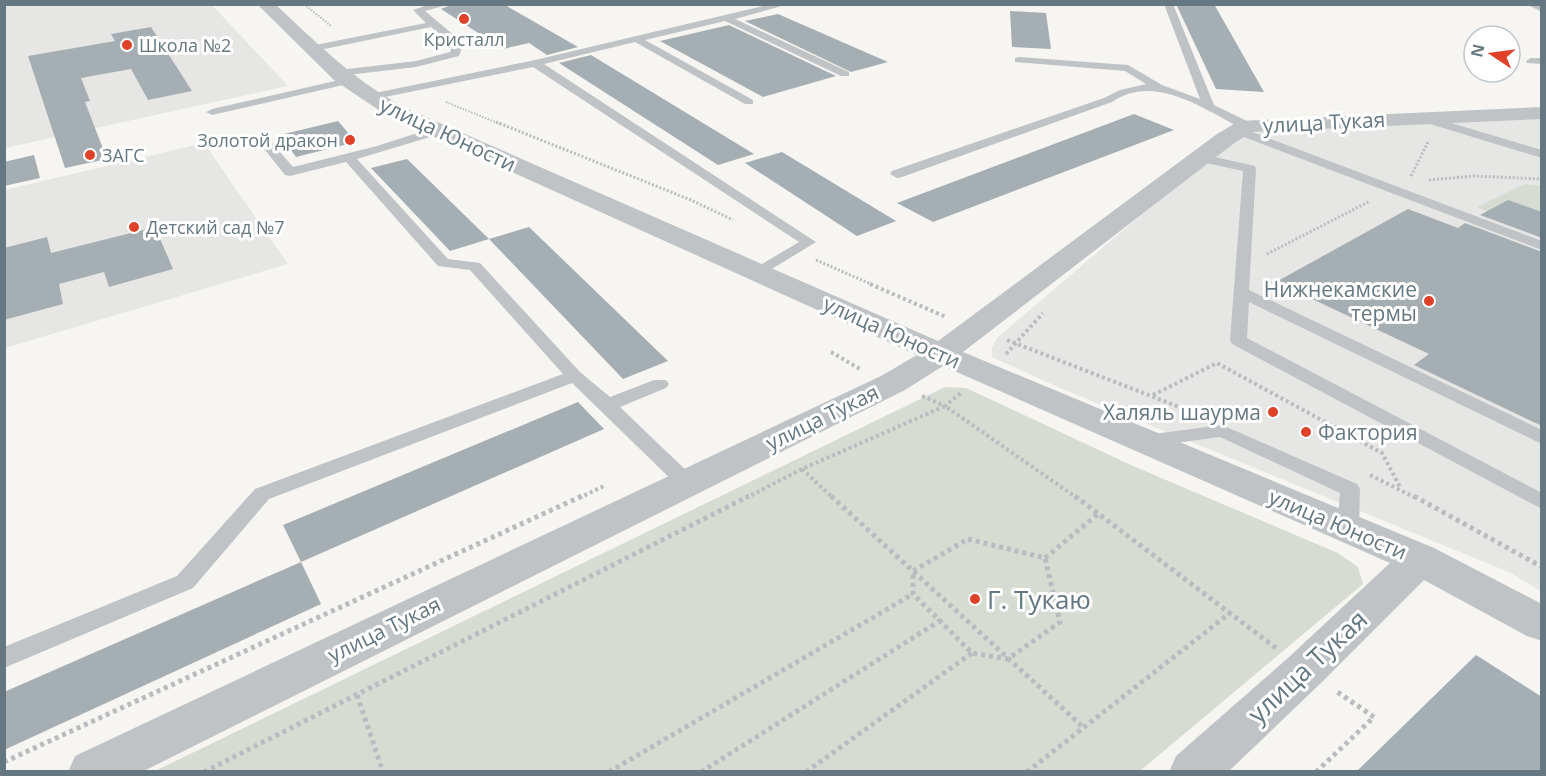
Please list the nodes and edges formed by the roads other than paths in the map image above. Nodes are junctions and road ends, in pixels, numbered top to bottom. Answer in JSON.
{"nodes":[{"id":1,"x":265,"y":4,"type":"edge"},
{"id":2,"x":447,"y":4,"type":"edge"},
{"id":3,"x":785,"y":4,"type":"edge"},
{"id":4,"x":1168,"y":4,"type":"edge"},
{"id":5,"x":1533,"y":5,"type":"edge"},
{"id":6,"x":1542,"y":9,"type":"edge"},
{"id":7,"x":726,"y":18,"type":"junction"},
{"id":8,"x":432,"y":24,"type":"junction"},
{"id":9,"x":636,"y":39,"type":"junction"},
{"id":10,"x":310,"y":49,"type":"junction"},
{"id":11,"x":1019,"y":60,"type":"dead end"},
{"id":12,"x":535,"y":63,"type":"junction"},
{"id":13,"x":845,"y":74,"type":"dead end"},
{"id":14,"x":344,"y":77,"type":"junction"},
{"id":15,"x":1158,"y":87,"type":"junction"},
{"id":16,"x":370,"y":97,"type":"junction"},
{"id":17,"x":749,"y":102,"type":"dead end"},
{"id":18,"x":1209,"y":107,"type":"junction"},
{"id":19,"x":212,"y":112,"type":"dead end"},
{"id":20,"x":1542,"y":113,"type":"edge"},
{"id":21,"x":1421,"y":118,"type":"junction"},
{"id":22,"x":1244,"y":128,"type":"junction"},
{"id":23,"x":436,"y":131,"type":"junction"},
{"id":24,"x":263,"y":140,"type":"dead end"},
{"id":25,"x":1542,"y":154,"type":"edge"},
{"id":26,"x":350,"y":157,"type":"junction"},
{"id":27,"x":1201,"y":158,"type":"junction"},
{"id":28,"x":897,"y":174,"type":"dead end"},
{"id":29,"x":1542,"y":246,"type":"edge"},
{"id":30,"x":758,"y":273,"type":"junction"},
{"id":31,"x":1241,"y":292,"type":"junction"},
{"id":32,"x":941,"y":354,"type":"junction"},
{"id":33,"x":574,"y":376,"type":"junction"},
{"id":34,"x":660,"y":384,"type":"dead end"},
{"id":35,"x":607,"y":405,"type":"junction"},
{"id":36,"x":1542,"y":438,"type":"edge"},
{"id":37,"x":686,"y":482,"type":"junction"},
{"id":38,"x":1542,"y":502,"type":"edge"},
{"id":39,"x":1420,"y":559,"type":"junction"},
{"id":40,"x":1538,"y":615,"type":"edge"},
{"id":41,"x":4,"y":658,"type":"edge"},
{"id":42,"x":92,"y":771,"type":"edge"},
{"id":43,"x":1193,"y":771,"type":"edge"}],
"edges":[{"from":1,"to":10,"type":"street","name":"улица Юности"},
{"from":2,"to":8,"type":"lane"},
{"from":3,"to":7,"type":"lane"},
{"from":4,"to":18,"type":"lane"},
{"from":5,"to":6,"type":"lane"},
{"from":7,"to":9,"type":"lane"},
{"from":7,"to":13,"type":"lane"},
{"from":8,"to":10,"type":"lane"},
{"from":8,"to":14,"type":"lane"},
{"from":9,"to":12,"type":"lane"},
{"from":9,"to":17,"type":"lane"},
{"from":10,"to":14,"type":"street","name":"улица Юности"},
{"from":11,"to":15,"type":"lane"},
{"from":12,"to":16,"type":"lane"},
{"from":12,"to":30,"type":"lane"},
{"from":14,"to":16,"type":"street","name":"улица Юности"},
{"from":14,"to":19,"type":"lane"},
{"from":15,"to":18,"type":"lane"},
{"from":15,"to":28,"type":"lane"},
{"from":16,"to":23,"type":"street","name":"улица Юности"},
{"from":18,"to":22,"type":"lane"},
{"from":20,"to":21,"type":"street","name":"улица Тукая"},
{"from":21,"to":22,"type":"street","name":"улица Тукая"},
{"from":21,"to":25,"type":"lane"},
{"from":22,"to":27,"type":"street","name":"улица Тукая"},
{"from":22,"to":29,"type":"lane"},
{"from":23,"to":26,"type":"lane"},
{"from":23,"to":30,"type":"street","name":"улица Юности"},
{"from":24,"to":26,"type":"lane"},
{"from":26,"to":33,"type":"lane"},
{"from":27,"to":31,"type":"lane"},
{"from":27,"to":32,"type":"street","name":"улица Тукая"},
{"from":30,"to":32,"type":"street","name":"улица Юности"},
{"from":31,"to":36,"type":"lane"},
{"from":31,"to":38,"type":"lane"},
{"from":32,"to":37,"type":"street","name":"улица Тукая"},
{"from":32,"to":39,"type":"street","name":"улица Юности"},
{"from":33,"to":35,"type":"lane"},
{"from":33,"to":41,"type":"lane"},
{"from":34,"to":35,"type":"lane"},
{"from":35,"to":37,"type":"lane"},
{"from":37,"to":42,"type":"street","name":"улица Тукая"},
{"from":39,"to":40,"type":"street","name":"улица Юности"},
{"from":39,"to":43,"type":"street","name":"улица Тукая"}]}
